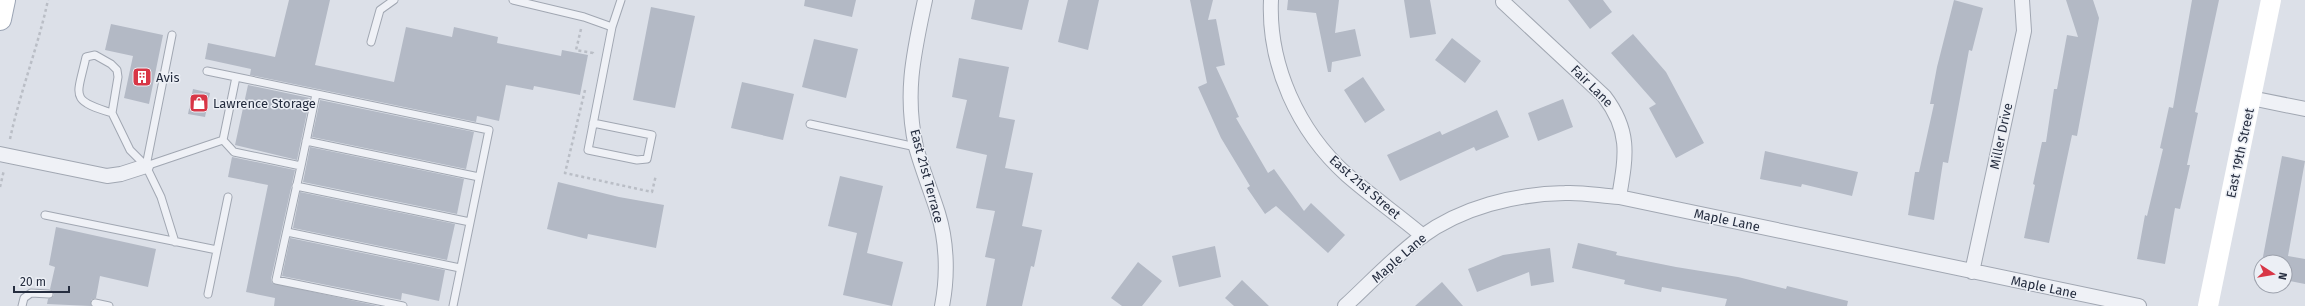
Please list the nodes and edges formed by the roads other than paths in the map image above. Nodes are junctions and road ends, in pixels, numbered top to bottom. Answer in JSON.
{"nodes":[{"id":1,"x":4,"y":0,"type":"edge"},
{"id":2,"x":394,"y":0,"type":"edge"},
{"id":3,"x":513,"y":0,"type":"edge"},
{"id":4,"x":621,"y":0,"type":"edge"},
{"id":5,"x":925,"y":0,"type":"edge"},
{"id":6,"x":1271,"y":0,"type":"edge"},
{"id":7,"x":2022,"y":0,"type":"edge"},
{"id":8,"x":2271,"y":0,"type":"edge"},
{"id":9,"x":1503,"y":2,"type":"dead end"},
{"id":10,"x":0,"y":19,"type":"edge"},
{"id":11,"x":612,"y":27,"type":"junction"},
{"id":12,"x":172,"y":36,"type":"dead end"},
{"id":13,"x":371,"y":42,"type":"dead end"},
{"id":14,"x":207,"y":71,"type":"dead end"},
{"id":15,"x":236,"y":77,"type":"junction"},
{"id":16,"x":316,"y":94,"type":"junction"},
{"id":17,"x":2251,"y":98,"type":"junction"},
{"id":18,"x":2305,"y":109,"type":"edge"},
{"id":19,"x":112,"y":113,"type":"junction"},
{"id":20,"x":593,"y":123,"type":"junction"},
{"id":21,"x":810,"y":124,"type":"dead end"},
{"id":22,"x":223,"y":140,"type":"junction"},
{"id":23,"x":306,"y":141,"type":"junction"},
{"id":24,"x":916,"y":147,"type":"junction"},
{"id":25,"x":0,"y":154,"type":"edge"},
{"id":26,"x":146,"y":166,"type":"junction"},
{"id":27,"x":301,"y":166,"type":"junction"},
{"id":28,"x":479,"y":177,"type":"junction"},
{"id":29,"x":296,"y":186,"type":"junction"},
{"id":30,"x":228,"y":197,"type":"dead end"},
{"id":31,"x":1619,"y":197,"type":"junction"},
{"id":32,"x":45,"y":215,"type":"dead end"},
{"id":33,"x":470,"y":222,"type":"junction"},
{"id":34,"x":287,"y":232,"type":"junction"},
{"id":35,"x":1423,"y":236,"type":"junction"},
{"id":36,"x":175,"y":242,"type":"junction"},
{"id":37,"x":217,"y":250,"type":"junction"},
{"id":38,"x":460,"y":268,"type":"junction"},
{"id":39,"x":1972,"y":272,"type":"junction"},
{"id":40,"x":49,"y":294,"type":"dead end"},
{"id":41,"x":208,"y":294,"type":"dead end"},
{"id":42,"x":95,"y":302,"type":"dead end"},
{"id":43,"x":22,"y":306,"type":"edge"},
{"id":44,"x":109,"y":306,"type":"edge"},
{"id":45,"x":403,"y":306,"type":"edge"},
{"id":46,"x":453,"y":306,"type":"edge"},
{"id":47,"x":942,"y":306,"type":"edge"},
{"id":48,"x":1345,"y":306,"type":"edge"},
{"id":49,"x":2139,"y":306,"type":"edge"},
{"id":50,"x":2208,"y":306,"type":"edge"}],
"edges":[{"from":1,"to":10,"type":"main road"},
{"from":2,"to":13,"type":"lane"},
{"from":3,"to":11,"type":"lane"},
{"from":4,"to":11,"type":"lane"},
{"from":5,"to":24,"type":"street","name":"East 21st Terrace"},
{"from":6,"to":35,"type":"street","name":"East 21st Street"},
{"from":7,"to":39,"type":"street","name":"Miller Drive"},
{"from":8,"to":17,"type":"street","name":"East 19th Street"},
{"from":9,"to":31,"type":"street","name":"Fair Lane"},
{"from":11,"to":20,"type":"lane"},
{"from":12,"to":26,"type":"lane"},
{"from":14,"to":15,"type":"lane"},
{"from":15,"to":16,"type":"lane"},
{"from":15,"to":22,"type":"lane"},
{"from":16,"to":23,"type":"lane"},
{"from":16,"to":28,"type":"lane"},
{"from":17,"to":18,"type":"street"},
{"from":17,"to":50,"type":"street","name":"East 19th Street"},
{"from":19,"to":19,"type":"lane"},
{"from":19,"to":26,"type":"lane"},
{"from":20,"to":20,"type":"lane"},
{"from":21,"to":24,"type":"lane"},
{"from":22,"to":26,"type":"lane"},
{"from":22,"to":27,"type":"lane"},
{"from":23,"to":27,"type":"lane"},
{"from":23,"to":28,"type":"lane"},
{"from":24,"to":47,"type":"street","name":"East 21st Terrace"},
{"from":25,"to":26,"type":"street"},
{"from":26,"to":36,"type":"lane"},
{"from":27,"to":29,"type":"lane"},
{"from":28,"to":33,"type":"lane"},
{"from":29,"to":33,"type":"lane"},
{"from":29,"to":34,"type":"lane"},
{"from":30,"to":37,"type":"lane"},
{"from":31,"to":35,"type":"street","name":"Maple Lane"},
{"from":31,"to":39,"type":"street","name":"Maple Lane"},
{"from":32,"to":36,"type":"lane"},
{"from":33,"to":38,"type":"lane"},
{"from":34,"to":38,"type":"lane"},
{"from":34,"to":45,"type":"lane"},
{"from":35,"to":48,"type":"street","name":"Maple Lane"},
{"from":36,"to":37,"type":"lane"},
{"from":37,"to":41,"type":"lane"},
{"from":38,"to":46,"type":"lane"},
{"from":39,"to":49,"type":"street","name":"Maple Lane"},
{"from":40,"to":43,"type":"lane"},
{"from":42,"to":44,"type":"lane"}]}
